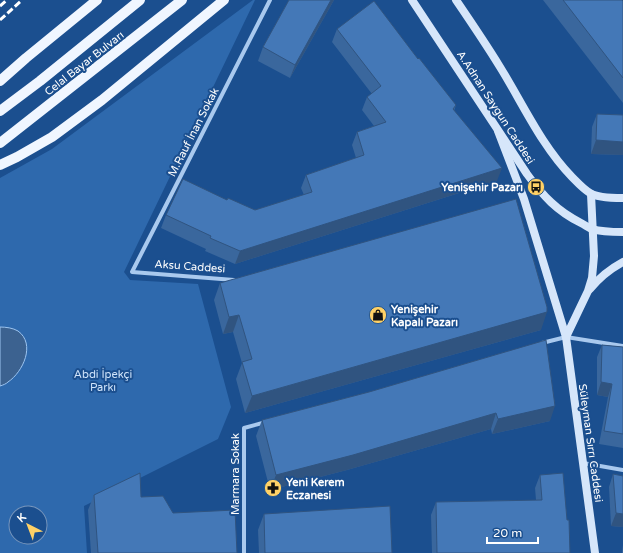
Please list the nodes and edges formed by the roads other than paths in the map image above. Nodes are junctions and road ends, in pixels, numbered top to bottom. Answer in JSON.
{"nodes":[{"id":1,"x":97,"y":0,"type":"edge"},
{"id":2,"x":140,"y":0,"type":"edge"},
{"id":3,"x":182,"y":0,"type":"edge"},
{"id":4,"x":224,"y":0,"type":"edge"},
{"id":5,"x":270,"y":0,"type":"edge"},
{"id":6,"x":412,"y":0,"type":"edge"},
{"id":7,"x":456,"y":0,"type":"edge"},
{"id":8,"x":0,"y":81,"type":"edge"},
{"id":9,"x":0,"y":111,"type":"edge"},
{"id":10,"x":498,"y":131,"type":"junction"},
{"id":11,"x":0,"y":143,"type":"edge"},
{"id":12,"x":0,"y":165,"type":"edge"},
{"id":13,"x":591,"y":194,"type":"junction"},
{"id":14,"x":623,"y":198,"type":"edge"},
{"id":15,"x":593,"y":229,"type":"junction"},
{"id":16,"x":623,"y":232,"type":"edge"},
{"id":17,"x":623,"y":262,"type":"edge"},
{"id":18,"x":132,"y":272,"type":"joint"},
{"id":19,"x":242,"y":278,"type":"edge"},
{"id":20,"x":588,"y":291,"type":"junction"},
{"id":21,"x":566,"y":336,"type":"junction"},
{"id":22,"x":535,"y":345,"type":"edge"},
{"id":23,"x":623,"y":346,"type":"edge"},
{"id":24,"x":267,"y":421,"type":"edge"},
{"id":25,"x":583,"y":463,"type":"junction"},
{"id":26,"x":623,"y":470,"type":"edge"},
{"id":27,"x":244,"y":553,"type":"edge"},
{"id":28,"x":595,"y":553,"type":"edge"}],
"edges":[{"from":1,"to":8,"type":"main road"},
{"from":2,"to":9,"type":"main road","name":"Celal Bayar Bulvarı"},
{"from":3,"to":11,"type":"main road","name":"Celal Bayar Bulvarı"},
{"from":4,"to":12,"type":"main road"},
{"from":5,"to":18,"type":"street","name":"M.Rauf İnan Sokak"},
{"from":6,"to":10,"type":"main road","name":"A.Adnan Saygun Caddesi"},
{"from":7,"to":13,"type":"main road","name":"A.Adnan Saygun Caddesi"},
{"from":10,"to":15,"type":"main road","name":"A.Adnan Saygun Caddesi"},
{"from":10,"to":21,"type":"main road","name":"Süleyman Sırrı Caddesi"},
{"from":13,"to":14,"type":"main road"},
{"from":13,"to":15,"type":"main road"},
{"from":15,"to":16,"type":"main road"},
{"from":15,"to":20,"type":"main road"},
{"from":17,"to":20,"type":"main road"},
{"from":18,"to":19,"type":"street","name":"Aksu Caddesi"},
{"from":20,"to":21,"type":"main road"},
{"from":21,"to":22,"type":"street"},
{"from":21,"to":23,"type":"street"},
{"from":21,"to":25,"type":"main road","name":"Süleyman Sırrı Caddesi"},
{"from":24,"to":27,"type":"street","name":"Marmara Sokak"},
{"from":25,"to":26,"type":"street"},
{"from":25,"to":28,"type":"main road","name":"Süleyman Sırrı Caddesi"}]}
